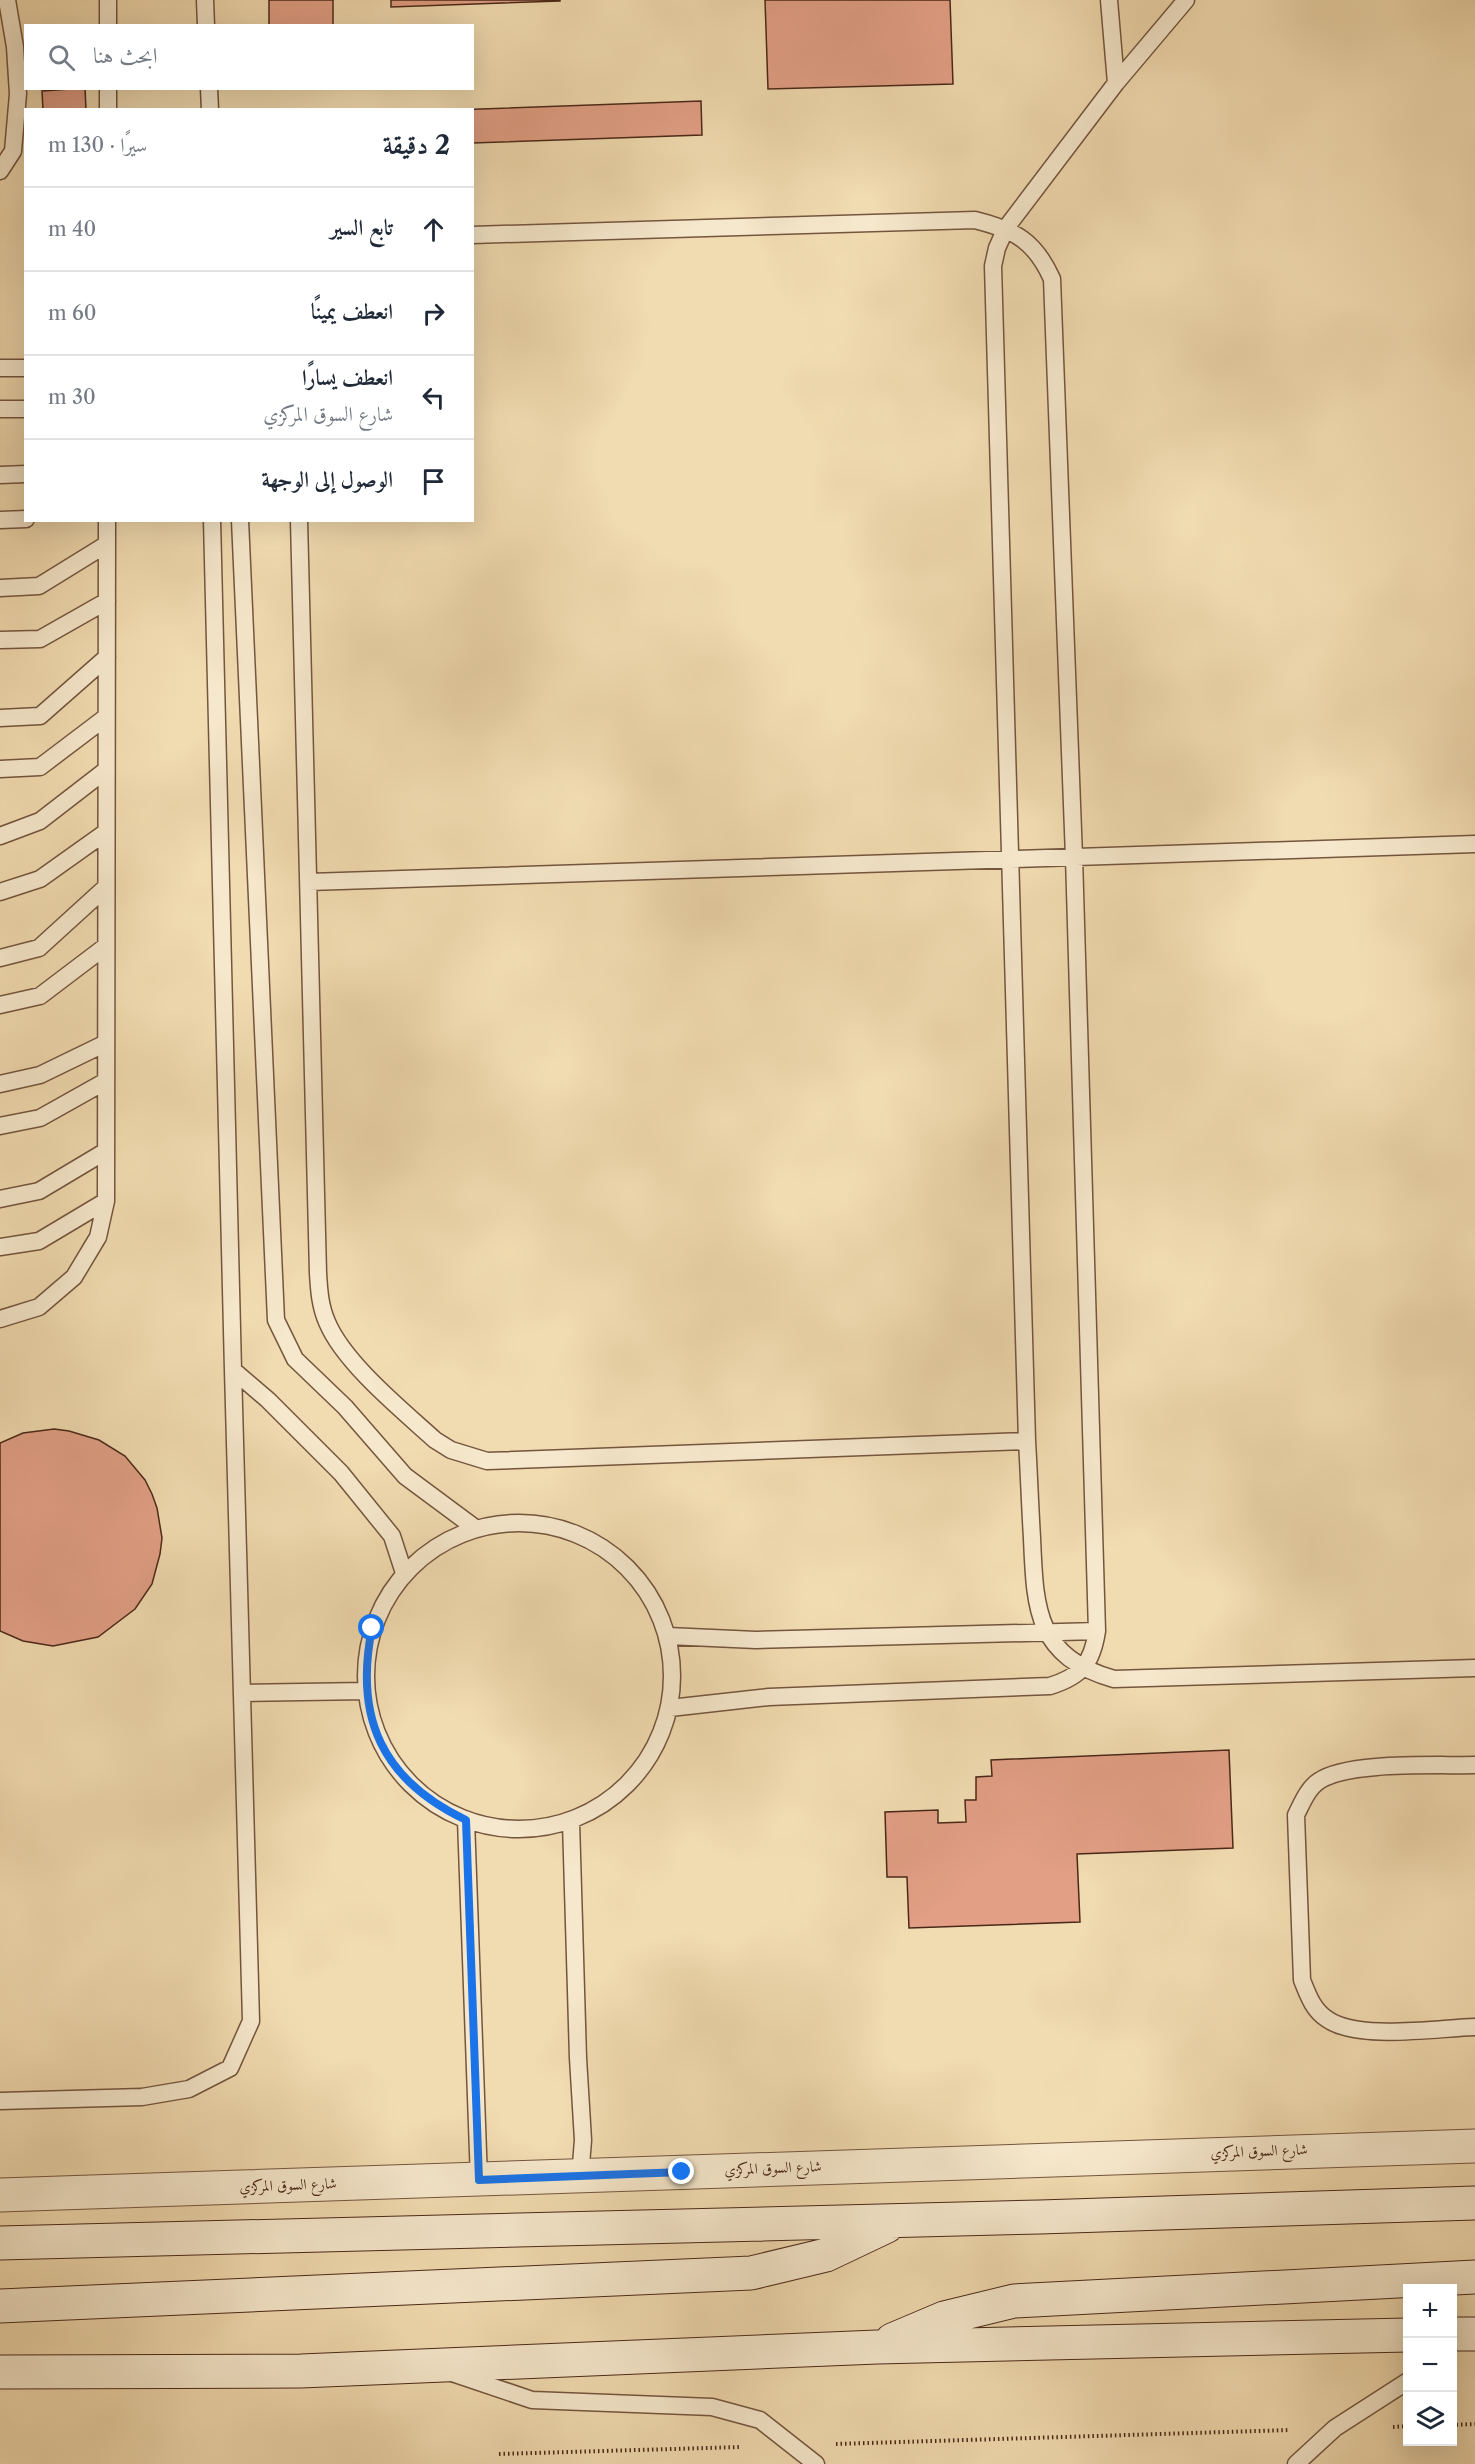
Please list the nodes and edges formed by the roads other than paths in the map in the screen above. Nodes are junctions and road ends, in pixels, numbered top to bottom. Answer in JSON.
{"nodes":[{"id":1,"x":7,"y":0,"type":"edge"},
{"id":2,"x":108,"y":0,"type":"edge"},
{"id":3,"x":205,"y":0,"type":"edge"},
{"id":4,"x":1109,"y":0,"type":"edge"},
{"id":5,"x":1186,"y":0,"type":"edge"},
{"id":6,"x":108,"y":24,"type":"edge"},
{"id":7,"x":206,"y":24,"type":"edge"},
{"id":8,"x":1116,"y":83,"type":"junction"},
{"id":9,"x":108,"y":90,"type":"edge"},
{"id":10,"x":209,"y":90,"type":"edge"},
{"id":11,"x":108,"y":108,"type":"edge"},
{"id":12,"x":210,"y":108,"type":"edge"},
{"id":13,"x":0,"y":171,"type":"edge"},
{"id":14,"x":1006,"y":228,"type":"junction"},
{"id":15,"x":474,"y":235,"type":"edge"},
{"id":16,"x":0,"y":368,"type":"edge"},
{"id":17,"x":24,"y":368,"type":"edge"},
{"id":18,"x":24,"y":409,"type":"edge"},
{"id":19,"x":0,"y":410,"type":"edge"},
{"id":20,"x":24,"y":474,"type":"edge"},
{"id":21,"x":0,"y":475,"type":"edge"},
{"id":22,"x":24,"y":519,"type":"edge"},
{"id":23,"x":0,"y":520,"type":"edge"},
{"id":24,"x":107,"y":522,"type":"edge"},
{"id":25,"x":212,"y":522,"type":"edge"},
{"id":26,"x":240,"y":522,"type":"edge"},
{"id":27,"x":299,"y":522,"type":"edge"},
{"id":28,"x":107,"y":544,"type":"junction"},
{"id":29,"x":0,"y":588,"type":"edge"},
{"id":30,"x":107,"y":601,"type":"junction"},
{"id":31,"x":0,"y":640,"type":"edge"},
{"id":32,"x":107,"y":657,"type":"junction"},
{"id":33,"x":106,"y":717,"type":"junction"},
{"id":34,"x":0,"y":718,"type":"edge"},
{"id":35,"x":0,"y":769,"type":"edge"},
{"id":36,"x":106,"y":770,"type":"junction"},
{"id":37,"x":106,"y":832,"type":"junction"},
{"id":38,"x":0,"y":836,"type":"edge"},
{"id":39,"x":1475,"y":844,"type":"edge"},
{"id":40,"x":1074,"y":857,"type":"junction"},
{"id":41,"x":1011,"y":859,"type":"junction"},
{"id":42,"x":309,"y":882,"type":"junction"},
{"id":43,"x":106,"y":887,"type":"junction"},
{"id":44,"x":0,"y":892,"type":"edge"},
{"id":45,"x":106,"y":945,"type":"junction"},
{"id":46,"x":0,"y":958,"type":"edge"},
{"id":47,"x":0,"y":1005,"type":"edge"},
{"id":48,"x":106,"y":1043,"type":"junction"},
{"id":49,"x":106,"y":1081,"type":"junction"},
{"id":50,"x":0,"y":1084,"type":"edge"},
{"id":51,"x":0,"y":1126,"type":"edge"},
{"id":52,"x":106,"y":1151,"type":"junction"},
{"id":53,"x":0,"y":1199,"type":"edge"},
{"id":54,"x":106,"y":1201,"type":"junction"},
{"id":55,"x":0,"y":1247,"type":"edge"},
{"id":56,"x":0,"y":1319,"type":"edge"},
{"id":57,"x":233,"y":1370,"type":"junction"},
{"id":58,"x":1027,"y":1441,"type":"junction"},
{"id":59,"x":475,"y":1528,"type":"junction"},
{"id":60,"x":404,"y":1573,"type":"junction"},
{"id":61,"x":1097,"y":1630,"type":"junction"},
{"id":62,"x":1047,"y":1632,"type":"junction"},
{"id":63,"x":668,"y":1636,"type":"junction"},
{"id":64,"x":1084,"y":1668,"type":"junction"},
{"id":65,"x":1475,"y":1668,"type":"edge"},
{"id":66,"x":366,"y":1691,"type":"junction"},
{"id":67,"x":244,"y":1693,"type":"junction"},
{"id":68,"x":670,"y":1708,"type":"junction"},
{"id":69,"x":1475,"y":1765,"type":"edge"},
{"id":70,"x":466,"y":1820,"type":"junction"},
{"id":71,"x":571,"y":1822,"type":"junction"},
{"id":72,"x":1475,"y":2027,"type":"edge"},
{"id":73,"x":0,"y":2101,"type":"edge"},
{"id":74,"x":1475,"y":2145,"type":"edge"},
{"id":75,"x":580,"y":2177,"type":"junction"},
{"id":76,"x":479,"y":2180,"type":"junction"},
{"id":77,"x":0,"y":2195,"type":"edge"},
{"id":78,"x":1475,"y":2202,"type":"edge"},
{"id":79,"x":900,"y":2221,"type":"junction"},
{"id":80,"x":0,"y":2243,"type":"edge"},
{"id":81,"x":1475,"y":2277,"type":"edge"},
{"id":82,"x":0,"y":2307,"type":"edge"},
{"id":83,"x":1457,"y":2334,"type":"edge"},
{"id":84,"x":1403,"y":2335,"type":"edge"},
{"id":85,"x":1475,"y":2336,"type":"edge"},
{"id":86,"x":877,"y":2347,"type":"junction"},
{"id":87,"x":1457,"y":2349,"type":"edge"},
{"id":88,"x":428,"y":2366,"type":"junction"},
{"id":89,"x":0,"y":2372,"type":"edge"},
{"id":90,"x":1403,"y":2384,"type":"edge"},
{"id":91,"x":816,"y":2464,"type":"edge"},
{"id":92,"x":1296,"y":2464,"type":"edge"}],
"edges":[{"from":1,"to":13,"type":"lane"},
{"from":2,"to":6,"type":"lane"},
{"from":3,"to":7,"type":"lane"},
{"from":4,"to":8,"type":"lane"},
{"from":5,"to":8,"type":"lane"},
{"from":8,"to":14,"type":"lane"},
{"from":9,"to":11,"type":"lane"},
{"from":10,"to":12,"type":"lane"},
{"from":14,"to":15,"type":"lane"},
{"from":14,"to":40,"type":"lane"},
{"from":14,"to":41,"type":"lane"},
{"from":16,"to":17,"type":"lane"},
{"from":18,"to":19,"type":"lane"},
{"from":20,"to":21,"type":"lane"},
{"from":22,"to":23,"type":"lane"},
{"from":24,"to":28,"type":"lane"},
{"from":25,"to":57,"type":"lane"},
{"from":26,"to":59,"type":"lane"},
{"from":27,"to":42,"type":"lane"},
{"from":28,"to":29,"type":"lane"},
{"from":28,"to":30,"type":"lane"},
{"from":30,"to":31,"type":"lane"},
{"from":30,"to":32,"type":"lane"},
{"from":32,"to":33,"type":"lane"},
{"from":32,"to":34,"type":"lane"},
{"from":33,"to":35,"type":"lane"},
{"from":33,"to":36,"type":"lane"},
{"from":36,"to":37,"type":"lane"},
{"from":36,"to":38,"type":"lane"},
{"from":37,"to":43,"type":"lane"},
{"from":37,"to":44,"type":"lane"},
{"from":39,"to":40,"type":"lane"},
{"from":40,"to":41,"type":"lane"},
{"from":40,"to":61,"type":"lane"},
{"from":41,"to":42,"type":"lane"},
{"from":41,"to":58,"type":"lane"},
{"from":42,"to":58,"type":"lane"},
{"from":43,"to":45,"type":"lane"},
{"from":43,"to":46,"type":"lane"},
{"from":45,"to":47,"type":"lane"},
{"from":45,"to":48,"type":"lane"},
{"from":48,"to":49,"type":"lane"},
{"from":48,"to":50,"type":"lane"},
{"from":49,"to":51,"type":"lane"},
{"from":49,"to":52,"type":"lane"},
{"from":52,"to":53,"type":"lane"},
{"from":52,"to":54,"type":"lane"},
{"from":54,"to":55,"type":"lane"},
{"from":54,"to":56,"type":"lane"},
{"from":57,"to":60,"type":"lane"},
{"from":57,"to":67,"type":"lane"},
{"from":58,"to":62,"type":"lane"},
{"from":59,"to":60,"type":"lane"},
{"from":59,"to":63,"type":"lane"},
{"from":60,"to":66,"type":"lane"},
{"from":61,"to":62,"type":"lane"},
{"from":61,"to":64,"type":"lane"},
{"from":62,"to":63,"type":"lane"},
{"from":62,"to":64,"type":"lane"},
{"from":63,"to":68,"type":"lane"},
{"from":64,"to":65,"type":"lane"},
{"from":64,"to":68,"type":"lane"},
{"from":66,"to":67,"type":"lane"},
{"from":66,"to":70,"type":"lane"},
{"from":67,"to":73,"type":"lane"},
{"from":68,"to":71,"type":"lane"},
{"from":69,"to":72,"type":"lane"},
{"from":70,"to":71,"type":"lane"},
{"from":70,"to":76,"type":"lane"},
{"from":71,"to":75,"type":"lane"},
{"from":74,"to":75,"type":"main road","name":"شارع السوق المركزي"},
{"from":75,"to":76,"type":"main road","name":"شارع السوق المركزي"},
{"from":76,"to":77,"type":"main road","name":"شارع السوق المركزي"},
{"from":78,"to":79,"type":"main road"},
{"from":79,"to":80,"type":"main road"},
{"from":79,"to":82,"type":"main road"},
{"from":81,"to":86,"type":"main road"},
{"from":83,"to":85,"type":"main road"},
{"from":84,"to":86,"type":"main road"},
{"from":85,"to":87,"type":"lane"},
{"from":86,"to":88,"type":"main road"},
{"from":88,"to":89,"type":"main road"},
{"from":88,"to":91,"type":"lane"},
{"from":90,"to":92,"type":"lane"}]}
